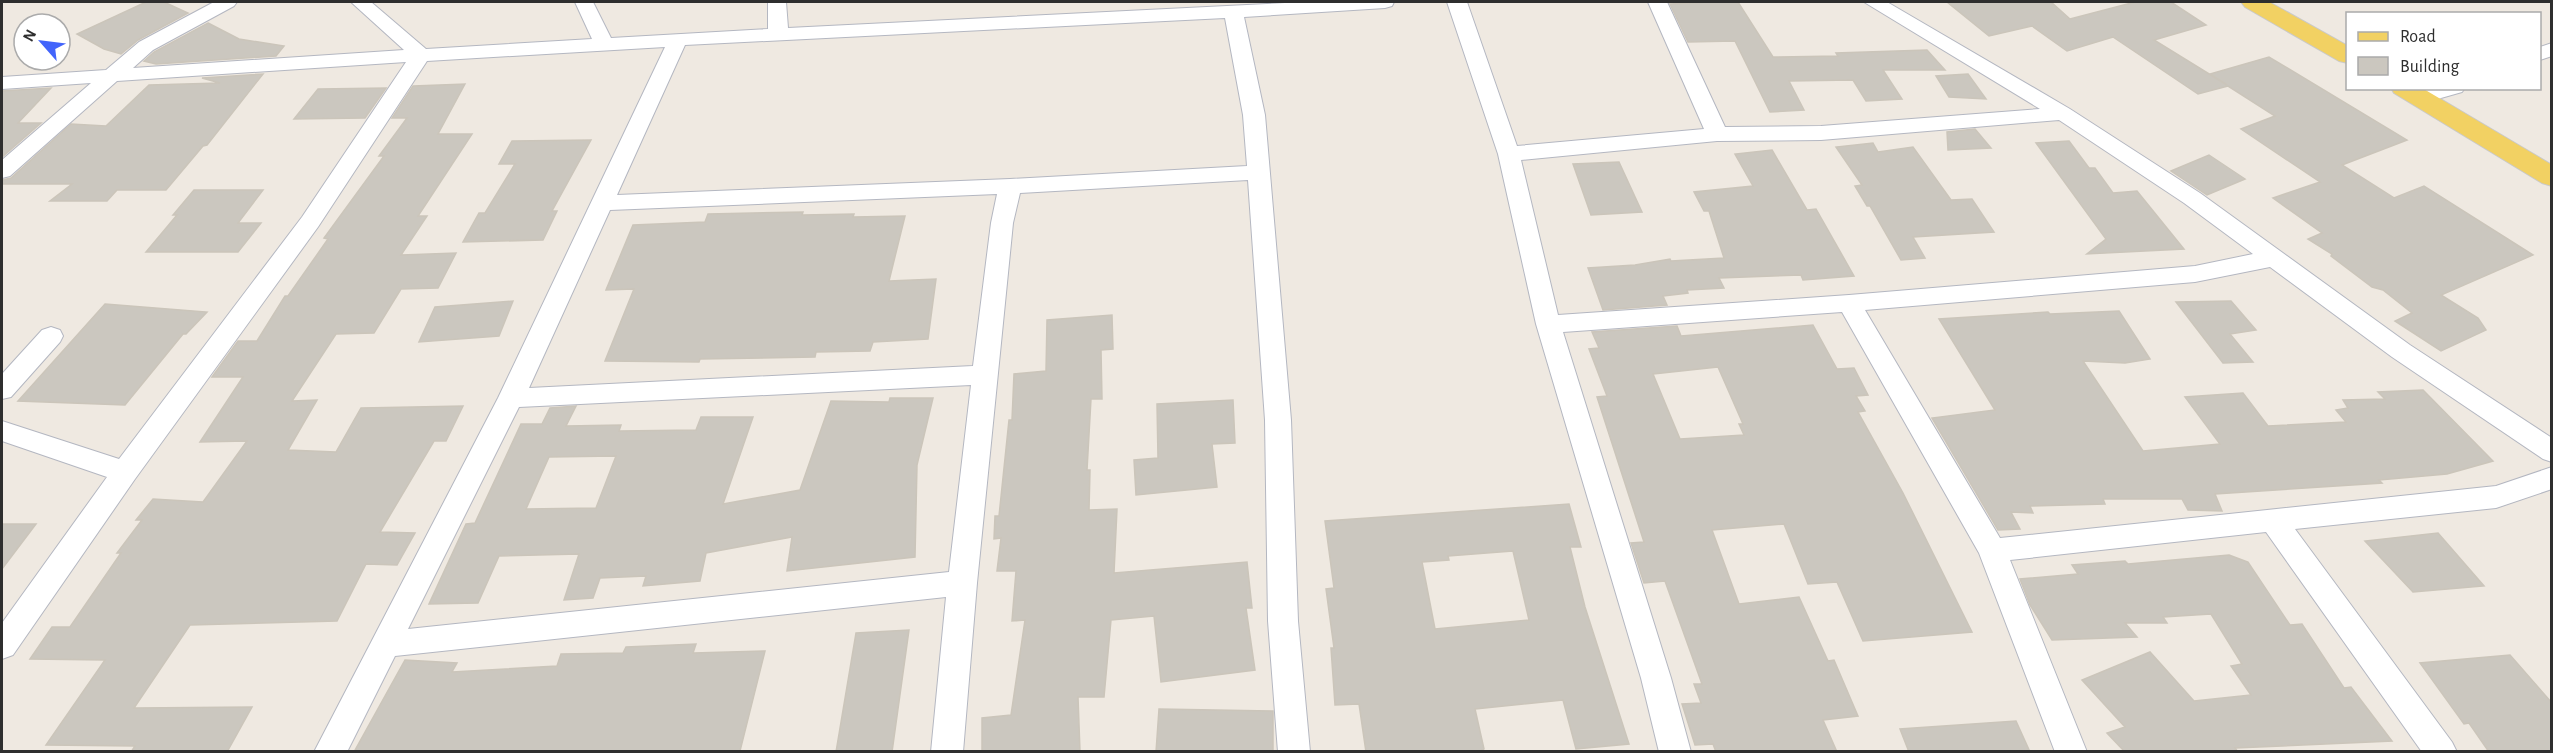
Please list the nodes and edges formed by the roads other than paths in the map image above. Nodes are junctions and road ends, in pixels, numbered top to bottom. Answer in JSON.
{"nodes":[{"id":1,"x":226,"y":2,"type":"edge"},
{"id":2,"x":360,"y":2,"type":"edge"},
{"id":3,"x":584,"y":2,"type":"edge"},
{"id":4,"x":777,"y":2,"type":"edge"},
{"id":5,"x":1040,"y":2,"type":"edge"},
{"id":6,"x":1385,"y":2,"type":"edge"},
{"id":7,"x":1457,"y":2,"type":"edge"},
{"id":8,"x":1657,"y":2,"type":"edge"},
{"id":9,"x":1874,"y":2,"type":"edge"},
{"id":10,"x":2253,"y":2,"type":"edge"},
{"id":11,"x":1306,"y":4,"type":"edge"},
{"id":12,"x":1233,"y":12,"type":"junction"},
{"id":13,"x":1053,"y":21,"type":"junction"},
{"id":14,"x":778,"y":34,"type":"junction"},
{"id":15,"x":678,"y":40,"type":"junction"},
{"id":16,"x":604,"y":44,"type":"junction"},
{"id":17,"x":421,"y":55,"type":"junction"},
{"id":18,"x":2346,"y":55,"type":"edge"},
{"id":19,"x":106,"y":78,"type":"junction"},
{"id":20,"x":2,"y":83,"type":"edge"},
{"id":21,"x":2437,"y":90,"type":"edge"},
{"id":22,"x":2411,"y":93,"type":"edge"},
{"id":23,"x":2062,"y":113,"type":"junction"},
{"id":24,"x":1717,"y":134,"type":"junction"},
{"id":25,"x":1509,"y":154,"type":"junction"},
{"id":26,"x":2,"y":171,"type":"edge"},
{"id":27,"x":1258,"y":172,"type":"junction"},
{"id":28,"x":2552,"y":177,"type":"edge"},
{"id":29,"x":1010,"y":186,"type":"junction"},
{"id":30,"x":603,"y":203,"type":"junction"},
{"id":31,"x":2274,"y":258,"type":"junction"},
{"id":32,"x":1850,"y":303,"type":"junction"},
{"id":33,"x":1548,"y":324,"type":"junction"},
{"id":34,"x":51,"y":336,"type":"dead end"},
{"id":35,"x":985,"y":375,"type":"junction"},
{"id":36,"x":2,"y":390,"type":"edge"},
{"id":37,"x":512,"y":398,"type":"junction"},
{"id":38,"x":2,"y":431,"type":"edge"},
{"id":39,"x":2552,"y":452,"type":"edge"},
{"id":40,"x":125,"y":472,"type":"junction"},
{"id":41,"x":2552,"y":477,"type":"edge"},
{"id":42,"x":2272,"y":519,"type":"junction"},
{"id":43,"x":1992,"y":550,"type":"junction"},
{"id":44,"x":962,"y":583,"type":"junction"},
{"id":45,"x":386,"y":644,"type":"junction"},
{"id":46,"x":2,"y":646,"type":"edge"},
{"id":47,"x":330,"y":752,"type":"edge"},
{"id":48,"x":947,"y":752,"type":"edge"},
{"id":49,"x":1294,"y":752,"type":"edge"},
{"id":50,"x":1675,"y":752,"type":"edge"},
{"id":51,"x":2071,"y":752,"type":"edge"},
{"id":52,"x":2441,"y":752,"type":"edge"}],
"edges":[{"from":1,"to":19,"type":"street"},
{"from":2,"to":17,"type":"street"},
{"from":3,"to":16,"type":"street"},
{"from":4,"to":14,"type":"street"},
{"from":5,"to":13,"type":"street"},
{"from":6,"to":11,"type":"street"},
{"from":7,"to":25,"type":"street"},
{"from":8,"to":24,"type":"street"},
{"from":9,"to":23,"type":"street"},
{"from":10,"to":18,"type":"main road"},
{"from":11,"to":12,"type":"street"},
{"from":12,"to":13,"type":"street"},
{"from":12,"to":27,"type":"street"},
{"from":13,"to":14,"type":"street"},
{"from":14,"to":15,"type":"street"},
{"from":15,"to":16,"type":"street"},
{"from":15,"to":30,"type":"street"},
{"from":16,"to":17,"type":"street"},
{"from":17,"to":19,"type":"street"},
{"from":17,"to":40,"type":"street"},
{"from":19,"to":20,"type":"street"},
{"from":19,"to":26,"type":"street"},
{"from":21,"to":22,"type":"street"},
{"from":22,"to":28,"type":"main road"},
{"from":23,"to":24,"type":"street"},
{"from":23,"to":31,"type":"street"},
{"from":24,"to":25,"type":"street"},
{"from":25,"to":33,"type":"street"},
{"from":27,"to":29,"type":"street"},
{"from":27,"to":49,"type":"street"},
{"from":29,"to":30,"type":"street"},
{"from":29,"to":35,"type":"street"},
{"from":30,"to":37,"type":"street"},
{"from":31,"to":32,"type":"street"},
{"from":31,"to":39,"type":"street"},
{"from":32,"to":33,"type":"street"},
{"from":32,"to":43,"type":"street"},
{"from":33,"to":50,"type":"street"},
{"from":34,"to":36,"type":"street"},
{"from":35,"to":37,"type":"street"},
{"from":35,"to":44,"type":"street"},
{"from":37,"to":45,"type":"street"},
{"from":38,"to":40,"type":"street"},
{"from":40,"to":46,"type":"street"},
{"from":41,"to":42,"type":"street"},
{"from":42,"to":43,"type":"street"},
{"from":42,"to":52,"type":"street"},
{"from":43,"to":51,"type":"street"},
{"from":44,"to":45,"type":"street"},
{"from":44,"to":48,"type":"street"},
{"from":45,"to":47,"type":"street"}]}
